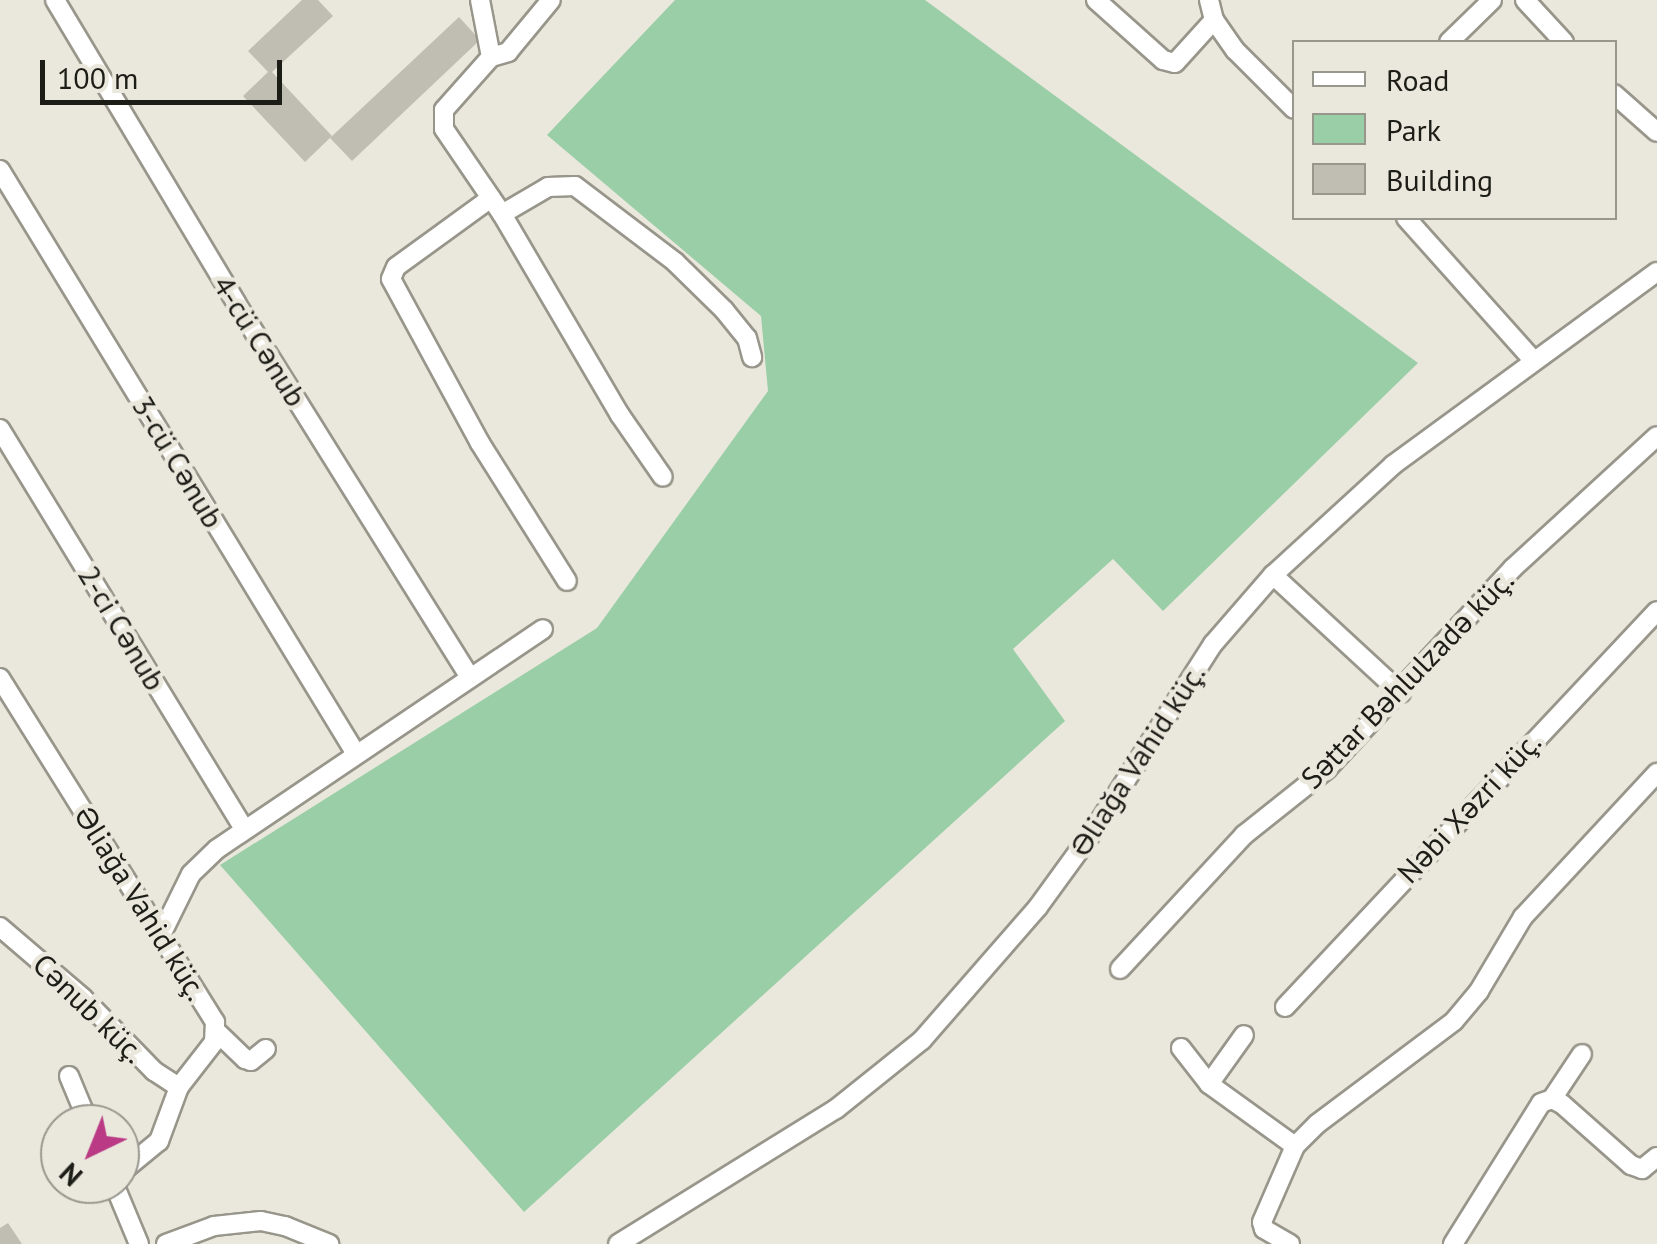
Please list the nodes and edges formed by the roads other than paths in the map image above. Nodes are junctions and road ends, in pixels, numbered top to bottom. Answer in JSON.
{"nodes":[{"id":1,"x":55,"y":0,"type":"edge"},
{"id":2,"x":480,"y":0,"type":"edge"},
{"id":3,"x":551,"y":0,"type":"edge"},
{"id":4,"x":1096,"y":0,"type":"edge"},
{"id":5,"x":1209,"y":0,"type":"edge"},
{"id":6,"x":1492,"y":0,"type":"edge"},
{"id":7,"x":1524,"y":0,"type":"edge"},
{"id":8,"x":1214,"y":20,"type":"junction"},
{"id":9,"x":1452,"y":40,"type":"edge"},
{"id":10,"x":1562,"y":40,"type":"edge"},
{"id":11,"x":491,"y":57,"type":"junction"},
{"id":12,"x":1617,"y":97,"type":"edge"},
{"id":13,"x":1292,"y":107,"type":"edge"},
{"id":14,"x":1657,"y":132,"type":"edge"},
{"id":15,"x":0,"y":170,"type":"edge"},
{"id":16,"x":496,"y":206,"type":"junction"},
{"id":17,"x":1408,"y":220,"type":"edge"},
{"id":18,"x":1657,"y":272,"type":"edge"},
{"id":19,"x":752,"y":357,"type":"dead end"},
{"id":20,"x":1533,"y":360,"type":"junction"},
{"id":21,"x":0,"y":428,"type":"edge"},
{"id":22,"x":1657,"y":436,"type":"edge"},
{"id":23,"x":663,"y":477,"type":"dead end"},
{"id":24,"x":1273,"y":576,"type":"junction"},
{"id":25,"x":567,"y":580,"type":"dead end"},
{"id":26,"x":1657,"y":611,"type":"edge"},
{"id":27,"x":544,"y":629,"type":"dead end"},
{"id":28,"x":0,"y":678,"type":"edge"},
{"id":29,"x":470,"y":678,"type":"junction"},
{"id":30,"x":1401,"y":693,"type":"junction"},
{"id":31,"x":356,"y":754,"type":"junction"},
{"id":32,"x":1657,"y":773,"type":"edge"},
{"id":33,"x":244,"y":828,"type":"junction"},
{"id":34,"x":0,"y":927,"type":"edge"},
{"id":35,"x":160,"y":937,"type":"junction"},
{"id":36,"x":1120,"y":969,"type":"dead end"},
{"id":37,"x":1285,"y":1006,"type":"dead end"},
{"id":38,"x":217,"y":1032,"type":"junction"},
{"id":39,"x":1244,"y":1034,"type":"dead end"},
{"id":40,"x":1181,"y":1048,"type":"dead end"},
{"id":41,"x":266,"y":1049,"type":"dead end"},
{"id":42,"x":1582,"y":1054,"type":"dead end"},
{"id":43,"x":70,"y":1076,"type":"dead end"},
{"id":44,"x":1209,"y":1084,"type":"junction"},
{"id":45,"x":179,"y":1088,"type":"junction"},
{"id":46,"x":1552,"y":1100,"type":"junction"},
{"id":47,"x":81,"y":1104,"type":"edge"},
{"id":48,"x":1295,"y":1146,"type":"junction"},
{"id":49,"x":140,"y":1156,"type":"edge"},
{"id":50,"x":1657,"y":1157,"type":"edge"},
{"id":51,"x":122,"y":1204,"type":"edge"},
{"id":52,"x":139,"y":1244,"type":"edge"},
{"id":53,"x":166,"y":1244,"type":"edge"},
{"id":54,"x":329,"y":1244,"type":"edge"},
{"id":55,"x":618,"y":1244,"type":"edge"},
{"id":56,"x":1290,"y":1244,"type":"edge"},
{"id":57,"x":1453,"y":1244,"type":"edge"}],
"edges":[{"from":1,"to":29,"type":"street","name":"4-cü Cənub"},
{"from":2,"to":11,"type":"street"},
{"from":3,"to":11,"type":"street"},
{"from":4,"to":8,"type":"street"},
{"from":5,"to":8,"type":"street"},
{"from":6,"to":9,"type":"street"},
{"from":7,"to":10,"type":"street"},
{"from":8,"to":13,"type":"street"},
{"from":11,"to":16,"type":"street"},
{"from":12,"to":14,"type":"street"},
{"from":15,"to":31,"type":"street","name":"3-cü Cənub"},
{"from":16,"to":19,"type":"street"},
{"from":16,"to":23,"type":"street"},
{"from":16,"to":25,"type":"street"},
{"from":17,"to":20,"type":"street"},
{"from":18,"to":20,"type":"street","name":"Əliağa Vahid küç."},
{"from":20,"to":24,"type":"street","name":"Əliağa Vahid küç."},
{"from":21,"to":33,"type":"street","name":"2-ci Cənub"},
{"from":22,"to":30,"type":"street","name":"Səttar Bəhlulzadə küç."},
{"from":24,"to":30,"type":"street"},
{"from":24,"to":55,"type":"street","name":"Əliağa Vahid küç."},
{"from":26,"to":37,"type":"street","name":"Nəbi Xəzri küç."},
{"from":27,"to":29,"type":"street"},
{"from":28,"to":35,"type":"street","name":"Əliağa Vahid küç."},
{"from":29,"to":31,"type":"street"},
{"from":30,"to":36,"type":"street","name":"Səttar Bəhlulzadə küç."},
{"from":31,"to":33,"type":"street"},
{"from":32,"to":48,"type":"street"},
{"from":33,"to":35,"type":"street"},
{"from":34,"to":45,"type":"street","name":"Cənub küç."},
{"from":35,"to":38,"type":"street","name":"Əliağa Vahid küç."},
{"from":38,"to":41,"type":"street"},
{"from":38,"to":45,"type":"street","name":"Əliağa Vahid küç."},
{"from":39,"to":44,"type":"street"},
{"from":40,"to":44,"type":"street"},
{"from":42,"to":46,"type":"street"},
{"from":43,"to":47,"type":"street"},
{"from":44,"to":48,"type":"street"},
{"from":45,"to":49,"type":"street","name":"Əliağa Vahid küç."},
{"from":46,"to":50,"type":"street"},
{"from":46,"to":57,"type":"street"},
{"from":48,"to":56,"type":"street"},
{"from":51,"to":52,"type":"street"},
{"from":53,"to":54,"type":"street"}]}
